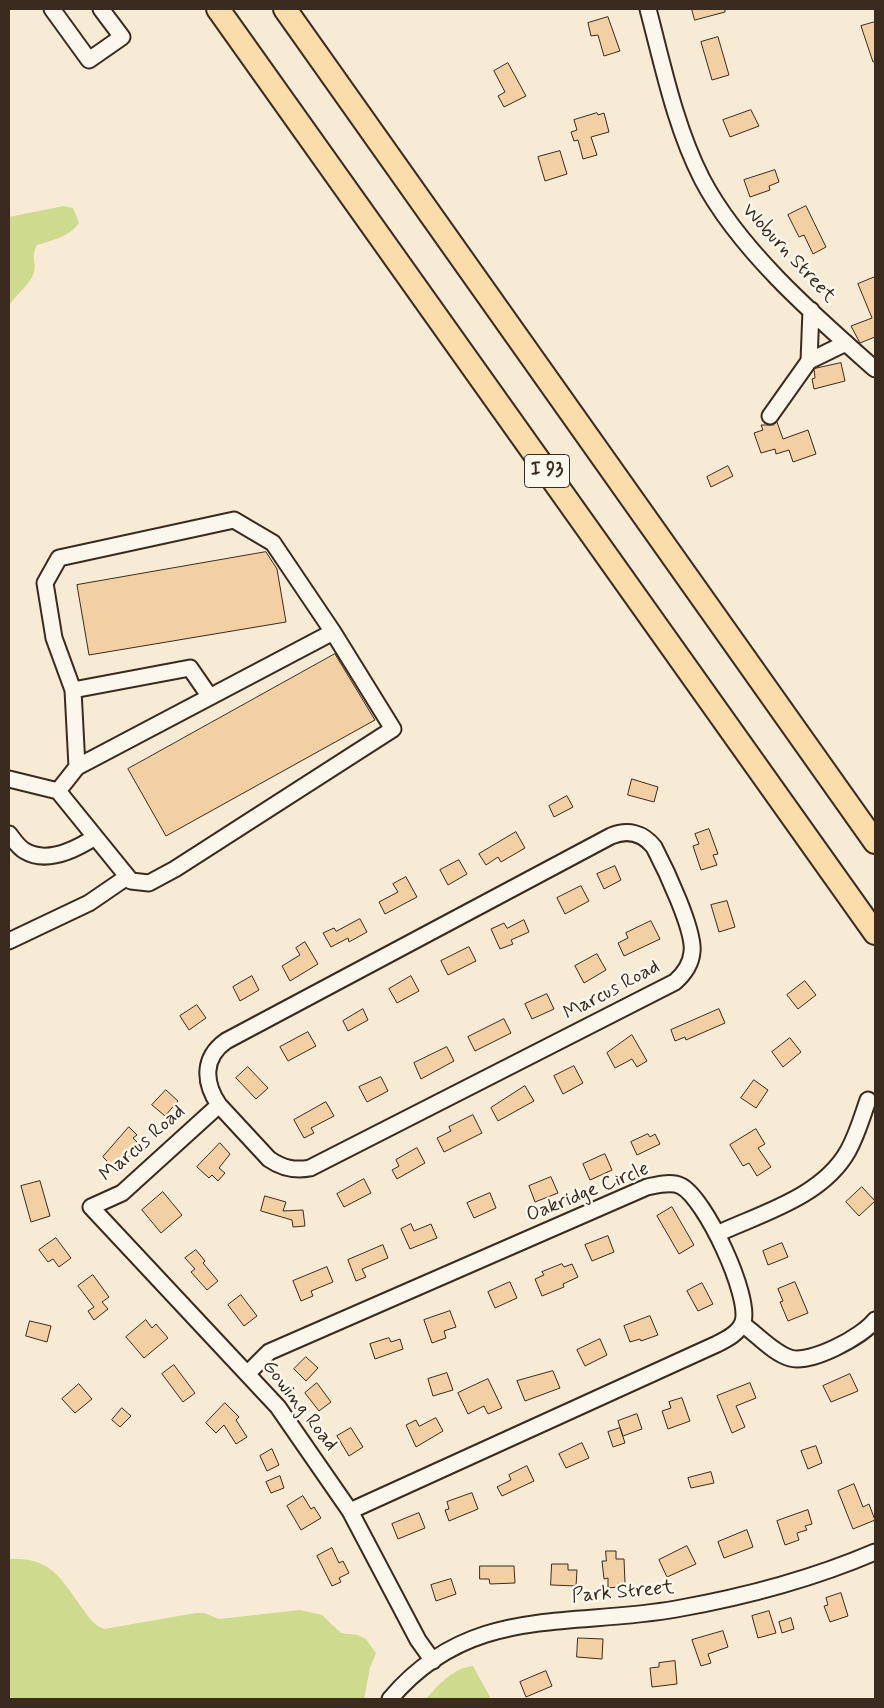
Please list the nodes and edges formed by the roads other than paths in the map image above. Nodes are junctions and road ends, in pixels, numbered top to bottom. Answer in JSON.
{"nodes":[{"id":1,"x":52,"y":9,"type":"edge"},
{"id":2,"x":101,"y":9,"type":"edge"},
{"id":3,"x":218,"y":9,"type":"edge"},
{"id":4,"x":284,"y":9,"type":"edge"},
{"id":5,"x":648,"y":9,"type":"edge"},
{"id":6,"x":811,"y":310,"type":"junction"},
{"id":7,"x":846,"y":343,"type":"junction"},
{"id":8,"x":809,"y":361,"type":"junction"},
{"id":9,"x":875,"y":369,"type":"edge"},
{"id":10,"x":770,"y":416,"type":"dead end"},
{"id":11,"x":334,"y":632,"type":"junction"},
{"id":12,"x":73,"y":690,"type":"junction"},
{"id":13,"x":210,"y":696,"type":"junction"},
{"id":14,"x":77,"y":767,"type":"junction"},
{"id":15,"x":9,"y":779,"type":"edge"},
{"id":16,"x":58,"y":792,"type":"junction"},
{"id":17,"x":9,"y":834,"type":"edge"},
{"id":18,"x":95,"y":837,"type":"junction"},
{"id":19,"x":875,"y":842,"type":"edge"},
{"id":20,"x":128,"y":878,"type":"junction"},
{"id":21,"x":875,"y":933,"type":"edge"},
{"id":22,"x":9,"y":941,"type":"edge"},
{"id":23,"x":868,"y":1100,"type":"dead end"},
{"id":24,"x":219,"y":1105,"type":"junction"},
{"id":25,"x":91,"y":1207,"type":"joint"},
{"id":26,"x":717,"y":1234,"type":"junction"},
{"id":27,"x":875,"y":1320,"type":"edge"},
{"id":28,"x":742,"y":1324,"type":"junction"},
{"id":29,"x":248,"y":1373,"type":"junction"},
{"id":30,"x":350,"y":1512,"type":"junction"},
{"id":31,"x":875,"y":1552,"type":"edge"},
{"id":32,"x":433,"y":1661,"type":"junction"},
{"id":33,"x":390,"y":1699,"type":"edge"}],
"edges":[{"from":1,"to":2,"type":"street"},
{"from":3,"to":21,"type":"highway","number":"I 93"},
{"from":4,"to":19,"type":"highway","number":"I 93"},
{"from":5,"to":6,"type":"street","name":"Woburn Street"},
{"from":6,"to":7,"type":"street","name":"Woburn Street"},
{"from":6,"to":8,"type":"street"},
{"from":7,"to":8,"type":"street"},
{"from":7,"to":9,"type":"street","name":"Woburn Street"},
{"from":8,"to":10,"type":"street"},
{"from":11,"to":12,"type":"street"},
{"from":11,"to":13,"type":"street"},
{"from":11,"to":20,"type":"street"},
{"from":12,"to":13,"type":"street"},
{"from":12,"to":14,"type":"street"},
{"from":13,"to":14,"type":"street"},
{"from":14,"to":16,"type":"street"},
{"from":15,"to":16,"type":"street"},
{"from":16,"to":18,"type":"street"},
{"from":17,"to":18,"type":"street"},
{"from":18,"to":20,"type":"street"},
{"from":20,"to":22,"type":"street"},
{"from":23,"to":26,"type":"street"},
{"from":24,"to":24,"type":"street","name":"Marcus Road"},
{"from":24,"to":25,"type":"street","name":"Marcus Road"},
{"from":25,"to":29,"type":"street","name":"Gowing Road"},
{"from":26,"to":28,"type":"street","name":"Oakridge Circle"},
{"from":26,"to":29,"type":"street","name":"Oakridge Circle"},
{"from":27,"to":28,"type":"street"},
{"from":28,"to":30,"type":"street"},
{"from":29,"to":30,"type":"street","name":"Gowing Road"},
{"from":30,"to":32,"type":"street","name":"Gowing Road"},
{"from":31,"to":32,"type":"street","name":"Park Street"},
{"from":32,"to":33,"type":"street","name":"Park Street"}]}
